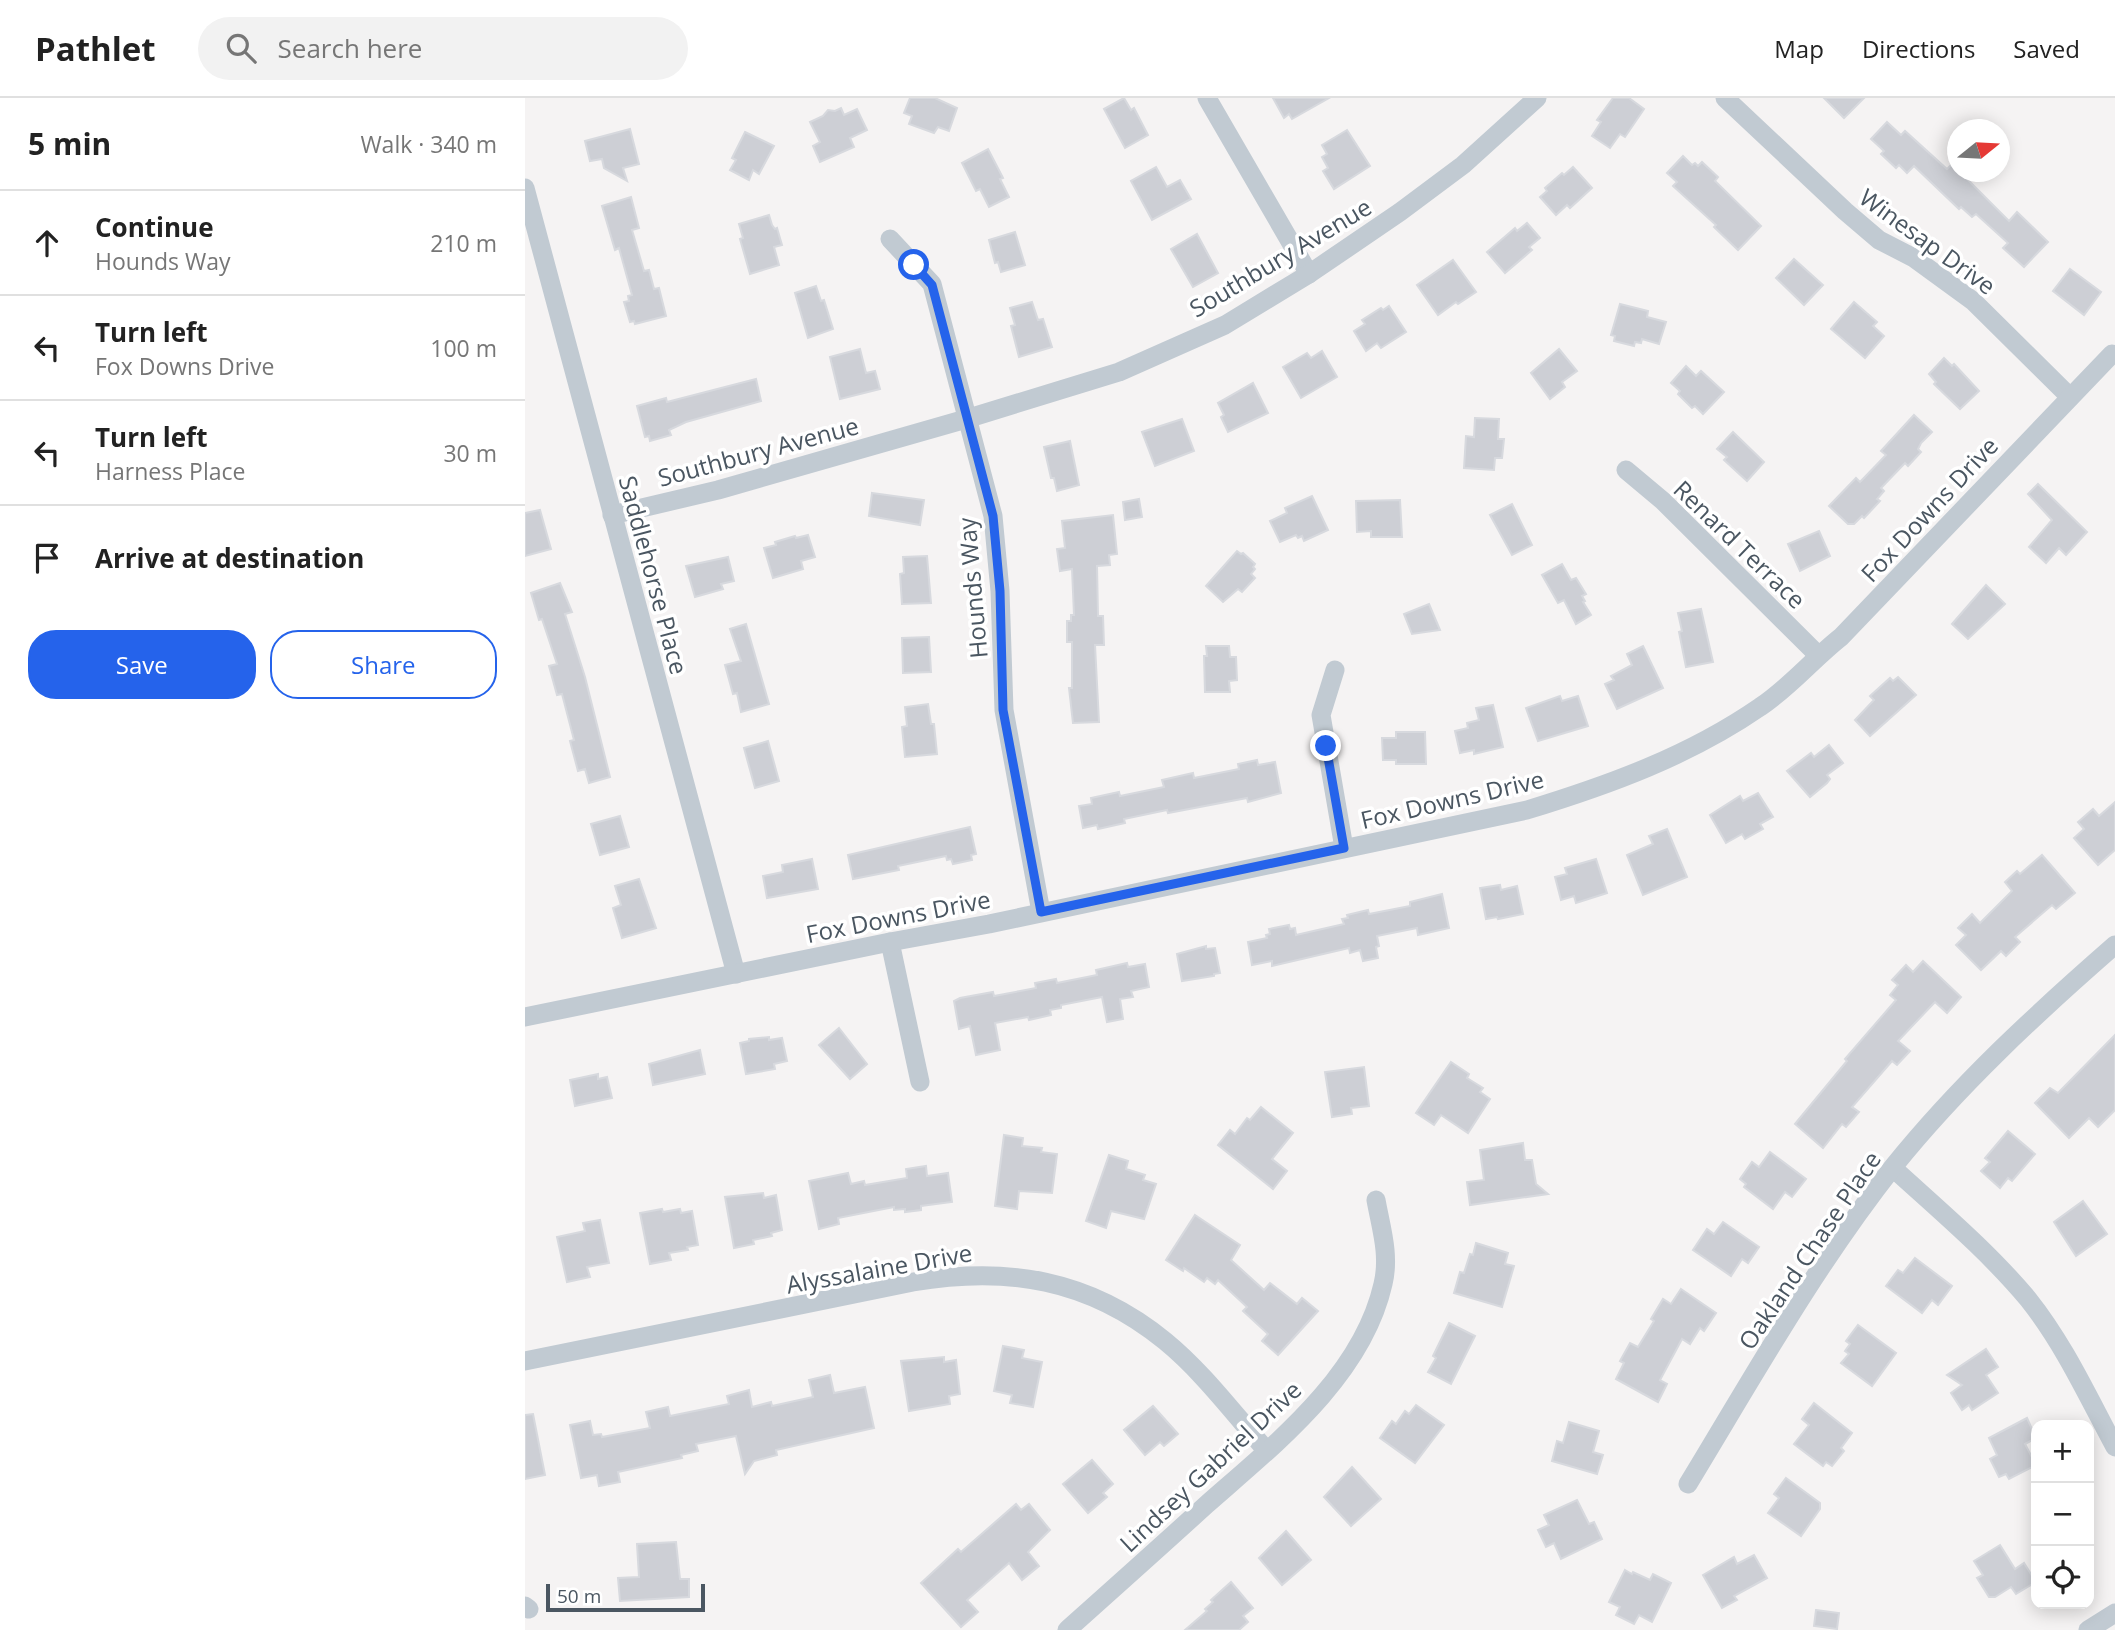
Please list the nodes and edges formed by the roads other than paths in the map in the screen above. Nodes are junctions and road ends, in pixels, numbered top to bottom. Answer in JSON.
{"nodes":[{"id":1,"x":1207,"y":98,"type":"edge"},
{"id":2,"x":1537,"y":98,"type":"edge"},
{"id":3,"x":1725,"y":98,"type":"edge"},
{"id":4,"x":525,"y":188,"type":"edge"},
{"id":5,"x":890,"y":239,"type":"dead end"},
{"id":6,"x":1309,"y":274,"type":"junction"},
{"id":7,"x":2112,"y":354,"type":"dead end"},
{"id":8,"x":2070,"y":397,"type":"junction"},
{"id":9,"x":966,"y":419,"type":"junction"},
{"id":10,"x":1626,"y":470,"type":"dead end"},
{"id":11,"x":612,"y":515,"type":"junction"},
{"id":12,"x":1818,"y":655,"type":"junction"},
{"id":13,"x":1335,"y":670,"type":"dead end"},
{"id":14,"x":1344,"y":848,"type":"junction"},
{"id":15,"x":1041,"y":912,"type":"junction"},
{"id":16,"x":890,"y":942,"type":"junction"},
{"id":17,"x":2115,"y":945,"type":"edge"},
{"id":18,"x":736,"y":974,"type":"junction"},
{"id":19,"x":525,"y":1017,"type":"edge"},
{"id":20,"x":920,"y":1082,"type":"dead end"},
{"id":21,"x":1893,"y":1168,"type":"junction"},
{"id":22,"x":1376,"y":1200,"type":"dead end"},
{"id":23,"x":525,"y":1361,"type":"edge"},
{"id":24,"x":2115,"y":1447,"type":"edge"},
{"id":25,"x":1267,"y":1451,"type":"junction"},
{"id":26,"x":1688,"y":1484,"type":"dead end"},
{"id":27,"x":2115,"y":1614,"type":"edge"},
{"id":28,"x":1067,"y":1630,"type":"edge"},
{"id":29,"x":2088,"y":1630,"type":"edge"}],
"edges":[{"from":1,"to":6,"type":"street"},
{"from":2,"to":6,"type":"street","name":"Southbury Avenue"},
{"from":3,"to":8,"type":"street","name":"Winesap Drive"},
{"from":4,"to":11,"type":"street","name":"Saddlehorse Place"},
{"from":5,"to":9,"type":"street","name":"Hounds Way"},
{"from":6,"to":9,"type":"street","name":"Southbury Avenue"},
{"from":7,"to":8,"type":"street","name":"Fox Downs Drive"},
{"from":8,"to":12,"type":"street","name":"Fox Downs Drive"},
{"from":9,"to":11,"type":"street","name":"Southbury Avenue"},
{"from":9,"to":15,"type":"street","name":"Hounds Way"},
{"from":10,"to":12,"type":"street","name":"Renard Terrace"},
{"from":11,"to":18,"type":"street","name":"Saddlehorse Place"},
{"from":12,"to":14,"type":"street","name":"Fox Downs Drive"},
{"from":13,"to":14,"type":"street"},
{"from":14,"to":15,"type":"street","name":"Fox Downs Drive"},
{"from":15,"to":16,"type":"street","name":"Fox Downs Drive"},
{"from":16,"to":18,"type":"street","name":"Fox Downs Drive"},
{"from":16,"to":20,"type":"street"},
{"from":17,"to":21,"type":"street","name":"Oakland Chase Place"},
{"from":18,"to":19,"type":"street","name":"Fox Downs Drive"},
{"from":21,"to":24,"type":"street"},
{"from":21,"to":26,"type":"street","name":"Oakland Chase Place"},
{"from":22,"to":25,"type":"street","name":"Lindsey Gabriel Drive"},
{"from":23,"to":25,"type":"street","name":"Alyssalaine Drive"},
{"from":25,"to":28,"type":"street","name":"Lindsey Gabriel Drive"},
{"from":27,"to":29,"type":"street"}]}
